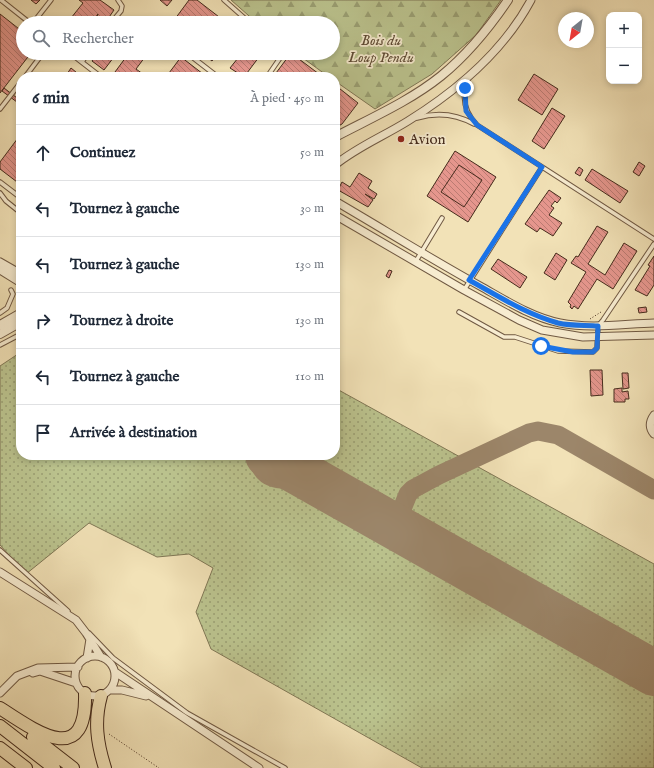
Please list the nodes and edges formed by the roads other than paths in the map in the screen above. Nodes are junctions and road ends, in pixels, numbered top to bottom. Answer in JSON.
{"nodes":[{"id":1,"x":1,"y":0,"type":"edge"},
{"id":2,"x":51,"y":0,"type":"edge"},
{"id":3,"x":118,"y":0,"type":"edge"},
{"id":4,"x":224,"y":0,"type":"edge"},
{"id":5,"x":508,"y":0,"type":"edge"},
{"id":6,"x":531,"y":0,"type":"edge"},
{"id":7,"x":23,"y":16,"type":"edge"},
{"id":8,"x":38,"y":16,"type":"edge"},
{"id":9,"x":117,"y":16,"type":"edge"},
{"id":10,"x":242,"y":16,"type":"edge"},
{"id":11,"x":38,"y":60,"type":"edge"},
{"id":12,"x":79,"y":60,"type":"edge"},
{"id":13,"x":195,"y":60,"type":"edge"},
{"id":14,"x":279,"y":60,"type":"edge"},
{"id":15,"x":82,"y":62,"type":"joint"},
{"id":16,"x":29,"y":72,"type":"edge"},
{"id":17,"x":95,"y":72,"type":"edge"},
{"id":18,"x":211,"y":72,"type":"edge"},
{"id":19,"x":271,"y":72,"type":"edge"},
{"id":20,"x":469,"y":78,"type":"junction"},
{"id":21,"x":16,"y":88,"type":"edge"},
{"id":22,"x":0,"y":109,"type":"edge"},
{"id":23,"x":408,"y":121,"type":"junction"},
{"id":24,"x":477,"y":125,"type":"junction"},
{"id":25,"x":340,"y":134,"type":"edge"},
{"id":26,"x":340,"y":161,"type":"edge"},
{"id":27,"x":542,"y":167,"type":"junction"},
{"id":28,"x":0,"y":182,"type":"edge"},
{"id":29,"x":0,"y":193,"type":"edge"},
{"id":30,"x":16,"y":194,"type":"edge"},
{"id":31,"x":340,"y":204,"type":"edge"},
{"id":32,"x":16,"y":209,"type":"edge"},
{"id":33,"x":340,"y":218,"type":"edge"},
{"id":34,"x":442,"y":218,"type":"dead end"},
{"id":35,"x":654,"y":239,"type":"edge"},
{"id":36,"x":654,"y":244,"type":"edge"},
{"id":37,"x":422,"y":252,"type":"junction"},
{"id":38,"x":0,"y":260,"type":"edge"},
{"id":39,"x":416,"y":262,"type":"junction"},
{"id":40,"x":0,"y":264,"type":"edge"},
{"id":41,"x":16,"y":269,"type":"edge"},
{"id":42,"x":0,"y":270,"type":"edge"},
{"id":43,"x":16,"y":274,"type":"edge"},
{"id":44,"x":16,"y":280,"type":"edge"},
{"id":45,"x":469,"y":280,"type":"junction"},
{"id":46,"x":11,"y":290,"type":"dead end"},
{"id":47,"x":464,"y":290,"type":"junction"},
{"id":48,"x":460,"y":312,"type":"dead end"},
{"id":49,"x":0,"y":313,"type":"edge"},
{"id":50,"x":16,"y":313,"type":"edge"},
{"id":51,"x":16,"y":316,"type":"edge"},
{"id":52,"x":0,"y":321,"type":"edge"},
{"id":53,"x":654,"y":323,"type":"edge"},
{"id":54,"x":0,"y":325,"type":"edge"},
{"id":55,"x":16,"y":325,"type":"edge"},
{"id":56,"x":598,"y":326,"type":"junction"},
{"id":57,"x":0,"y":334,"type":"edge"},
{"id":58,"x":654,"y":335,"type":"edge"},
{"id":59,"x":16,"y":337,"type":"edge"},
{"id":60,"x":597,"y":337,"type":"junction"},
{"id":61,"x":0,"y":345,"type":"edge"},
{"id":62,"x":654,"y":416,"type":"edge"},
{"id":63,"x":654,"y":434,"type":"edge"},
{"id":64,"x":0,"y":550,"type":"edge"},
{"id":65,"x":0,"y":572,"type":"edge"},
{"id":66,"x":90,"y":640,"type":"junction"},
{"id":67,"x":101,"y":657,"type":"junction"},
{"id":68,"x":86,"y":658,"type":"junction"},
{"id":69,"x":78,"y":667,"type":"junction"},
{"id":70,"x":115,"y":672,"type":"junction"},
{"id":71,"x":17,"y":676,"type":"junction"},
{"id":72,"x":76,"y":683,"type":"junction"},
{"id":73,"x":0,"y":692,"type":"edge"},
{"id":74,"x":84,"y":693,"type":"junction"},
{"id":75,"x":106,"y":693,"type":"junction"},
{"id":76,"x":159,"y":702,"type":"junction"},
{"id":77,"x":0,"y":708,"type":"edge"},
{"id":78,"x":0,"y":712,"type":"edge"},
{"id":79,"x":0,"y":726,"type":"edge"},
{"id":80,"x":0,"y":748,"type":"edge"},
{"id":81,"x":26,"y":768,"type":"edge"},
{"id":82,"x":54,"y":768,"type":"edge"},
{"id":83,"x":73,"y":768,"type":"edge"},
{"id":84,"x":105,"y":768,"type":"edge"},
{"id":85,"x":259,"y":768,"type":"edge"},
{"id":86,"x":284,"y":768,"type":"edge"}],
"edges":[{"from":1,"to":7,"type":"lane"},
{"from":2,"to":8,"type":"lane"},
{"from":3,"to":9,"type":"lane"},
{"from":4,"to":10,"type":"lane"},
{"from":5,"to":25,"type":"street"},
{"from":6,"to":20,"type":"street"},
{"from":11,"to":16,"type":"lane"},
{"from":12,"to":15,"type":"lane"},
{"from":13,"to":18,"type":"lane"},
{"from":14,"to":19,"type":"lane"},
{"from":15,"to":17,"type":"lane"},
{"from":20,"to":23,"type":"street"},
{"from":20,"to":24,"type":"lane"},
{"from":21,"to":22,"type":"lane"},
{"from":23,"to":24,"type":"lane"},
{"from":23,"to":26,"type":"street"},
{"from":24,"to":27,"type":"lane"},
{"from":27,"to":35,"type":"lane"},
{"from":27,"to":45,"type":"lane"},
{"from":28,"to":30,"type":"lane"},
{"from":29,"to":32,"type":"lane"},
{"from":31,"to":37,"type":"street"},
{"from":33,"to":39,"type":"street"},
{"from":34,"to":37,"type":"lane"},
{"from":36,"to":56,"type":"lane"},
{"from":37,"to":39,"type":"lane"},
{"from":37,"to":45,"type":"street"},
{"from":38,"to":41,"type":"lane"},
{"from":39,"to":47,"type":"street"},
{"from":40,"to":43,"type":"street"},
{"from":42,"to":44,"type":"street"},
{"from":45,"to":47,"type":"lane"},
{"from":45,"to":56,"type":"street"},
{"from":46,"to":49,"type":"lane"},
{"from":47,"to":60,"type":"street"},
{"from":48,"to":60,"type":"lane"},
{"from":50,"to":52,"type":"lane"},
{"from":51,"to":54,"type":"street"},
{"from":53,"to":56,"type":"street"},
{"from":55,"to":57,"type":"street"},
{"from":56,"to":60,"type":"lane"},
{"from":58,"to":60,"type":"street"},
{"from":59,"to":61,"type":"lane"},
{"from":62,"to":63,"type":"street"},
{"from":64,"to":86,"type":"lane"},
{"from":65,"to":66,"type":"street"},
{"from":66,"to":67,"type":"street"},
{"from":66,"to":68,"type":"street"},
{"from":67,"to":68,"type":"street"},
{"from":67,"to":70,"type":"street"},
{"from":68,"to":69,"type":"street"},
{"from":69,"to":71,"type":"street"},
{"from":69,"to":72,"type":"street"},
{"from":70,"to":75,"type":"street"},
{"from":70,"to":76,"type":"street"},
{"from":71,"to":72,"type":"street"},
{"from":71,"to":73,"type":"street"},
{"from":72,"to":74,"type":"street"},
{"from":74,"to":75,"type":"street"},
{"from":74,"to":77,"type":"highway"},
{"from":75,"to":76,"type":"street"},
{"from":75,"to":84,"type":"highway"},
{"from":76,"to":85,"type":"street"},
{"from":78,"to":83,"type":"highway"},
{"from":79,"to":82,"type":"highway"},
{"from":80,"to":81,"type":"highway"}]}
